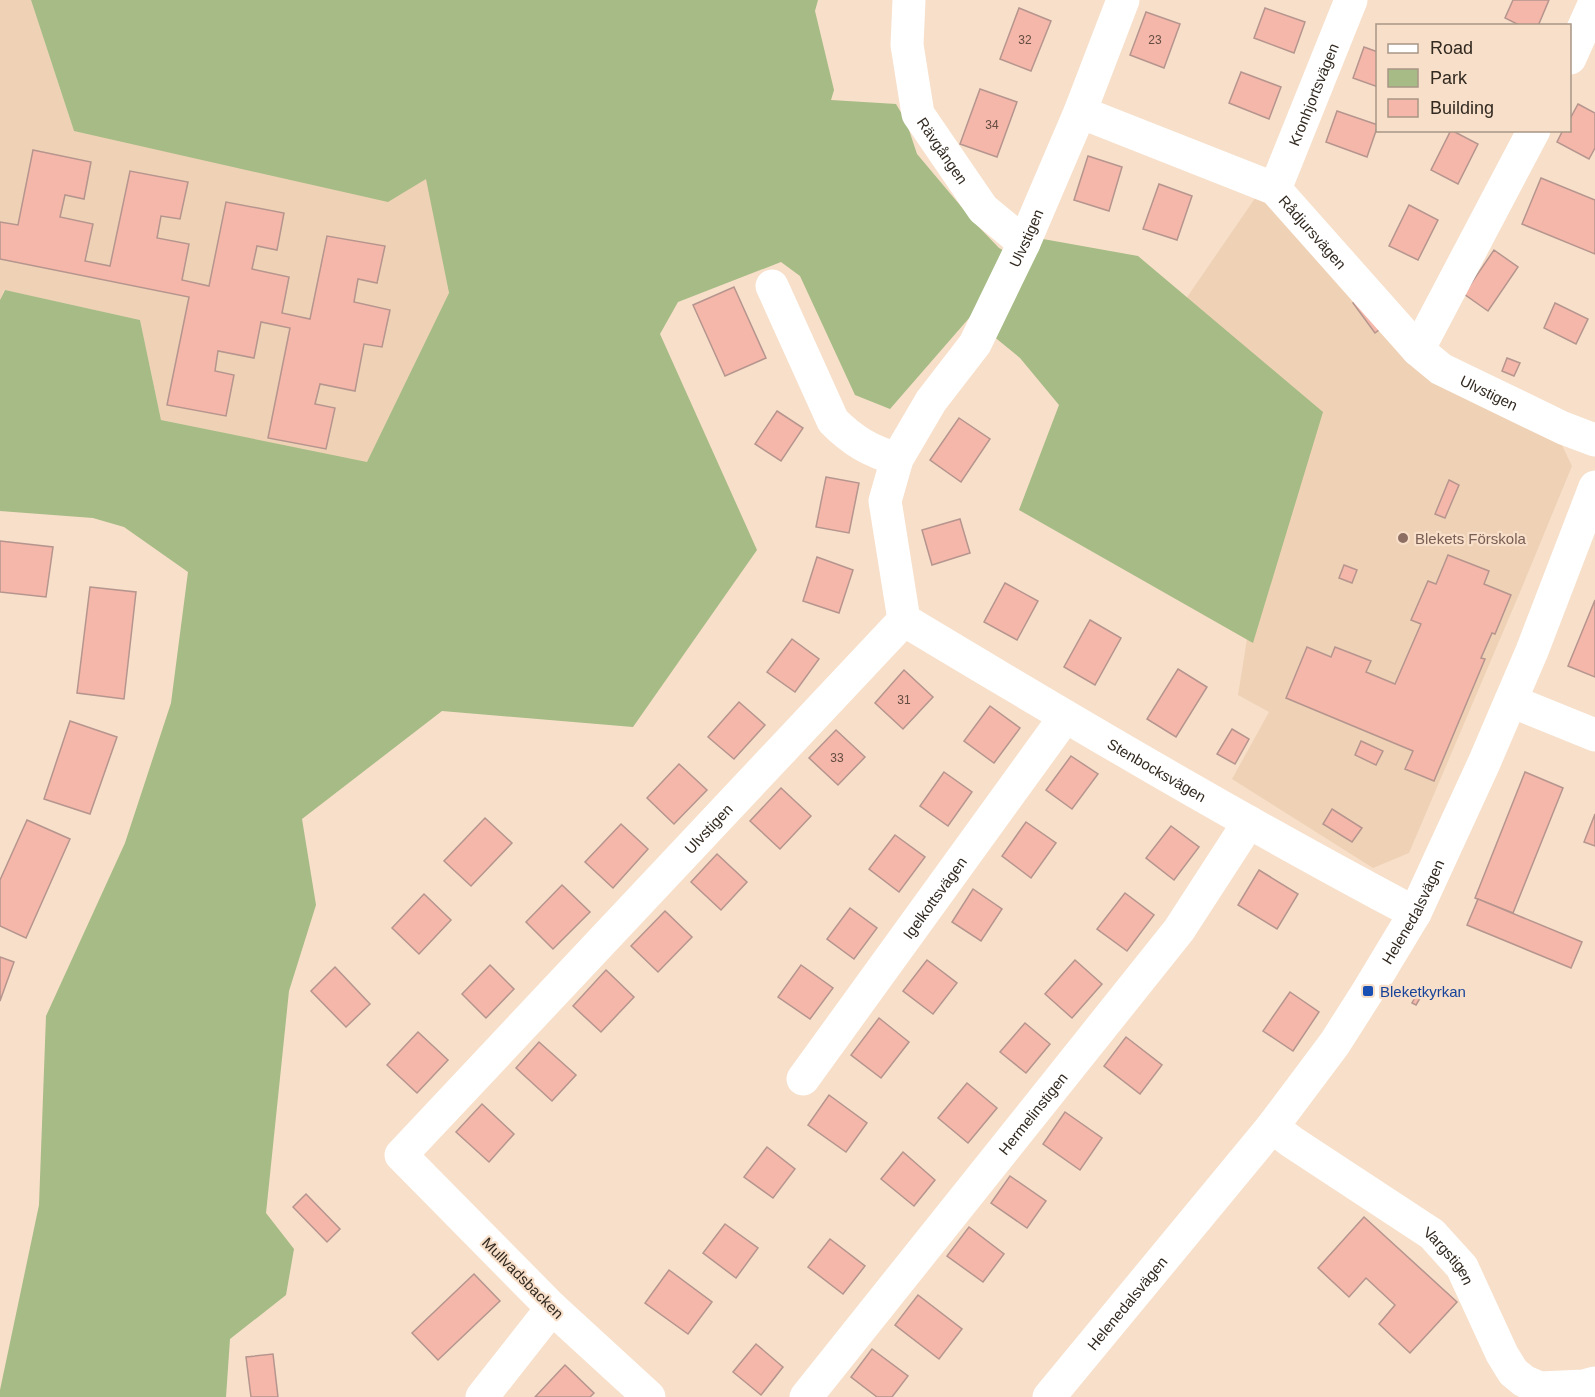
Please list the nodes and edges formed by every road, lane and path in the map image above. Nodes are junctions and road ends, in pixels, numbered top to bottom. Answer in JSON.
{"nodes":[{"id":1,"x":909,"y":0,"type":"edge"},
{"id":2,"x":1123,"y":0,"type":"edge"},
{"id":3,"x":1351,"y":0,"type":"edge"},
{"id":4,"x":1595,"y":2,"type":"edge"},
{"id":5,"x":1571,"y":54,"type":"edge"},
{"id":6,"x":1080,"y":112,"type":"junction"},
{"id":7,"x":1533,"y":132,"type":"edge"},
{"id":8,"x":1275,"y":189,"type":"junction"},
{"id":9,"x":1024,"y":243,"type":"junction"},
{"id":10,"x":772,"y":286,"type":"dead end"},
{"id":11,"x":1418,"y":350,"type":"junction"},
{"id":12,"x":1595,"y":440,"type":"edge"},
{"id":13,"x":897,"y":459,"type":"junction"},
{"id":14,"x":1595,"y":487,"type":"edge"},
{"id":15,"x":904,"y":620,"type":"junction"},
{"id":16,"x":1510,"y":701,"type":"junction"},
{"id":17,"x":1065,"y":717,"type":"junction"},
{"id":18,"x":1595,"y":735,"type":"edge"},
{"id":19,"x":1249,"y":822,"type":"junction"},
{"id":20,"x":1415,"y":913,"type":"junction"},
{"id":21,"x":803,"y":1079,"type":"dead end"},
{"id":22,"x":1272,"y":1127,"type":"junction"},
{"id":23,"x":401,"y":1155,"type":"joint"},
{"id":24,"x":552,"y":1308,"type":"junction"},
{"id":25,"x":1595,"y":1383,"type":"edge"},
{"id":26,"x":482,"y":1397,"type":"edge"},
{"id":27,"x":649,"y":1397,"type":"edge"},
{"id":28,"x":806,"y":1397,"type":"edge"},
{"id":29,"x":1049,"y":1397,"type":"edge"}],
"edges":[{"from":1,"to":9,"type":"street","name":"Rävgången"},
{"from":2,"to":6,"type":"street","name":"Ulvstigen"},
{"from":3,"to":8,"type":"street","name":"Kronhjortsvägen"},
{"from":4,"to":5,"type":"street"},
{"from":6,"to":8,"type":"street","name":"Rådjursvägen"},
{"from":6,"to":9,"type":"street","name":"Ulvstigen"},
{"from":7,"to":11,"type":"street"},
{"from":8,"to":11,"type":"street","name":"Rådjursvägen"},
{"from":9,"to":13,"type":"street","name":"Ulvstigen"},
{"from":10,"to":13,"type":"street"},
{"from":11,"to":12,"type":"street","name":"Ulvstigen"},
{"from":13,"to":15,"type":"street","name":"Ulvstigen"},
{"from":14,"to":16,"type":"street","name":"Helenedalsvägen"},
{"from":15,"to":17,"type":"street","name":"Stenbocksvägen"},
{"from":15,"to":23,"type":"street","name":"Ulvstigen"},
{"from":16,"to":18,"type":"street"},
{"from":16,"to":20,"type":"street","name":"Helenedalsvägen"},
{"from":17,"to":19,"type":"street","name":"Stenbocksvägen"},
{"from":17,"to":21,"type":"street","name":"Igelkottsvägen"},
{"from":19,"to":20,"type":"street","name":"Stenbocksvägen"},
{"from":19,"to":28,"type":"street","name":"Hermelinstigen"},
{"from":20,"to":22,"type":"street","name":"Helenedalsvägen"},
{"from":22,"to":25,"type":"street","name":"Vargstigen"},
{"from":22,"to":29,"type":"street","name":"Helenedalsvägen"},
{"from":23,"to":24,"type":"street","name":"Mullvadsbacken"},
{"from":24,"to":26,"type":"street"},
{"from":24,"to":27,"type":"street","name":"Mullvadsbacken"}]}
